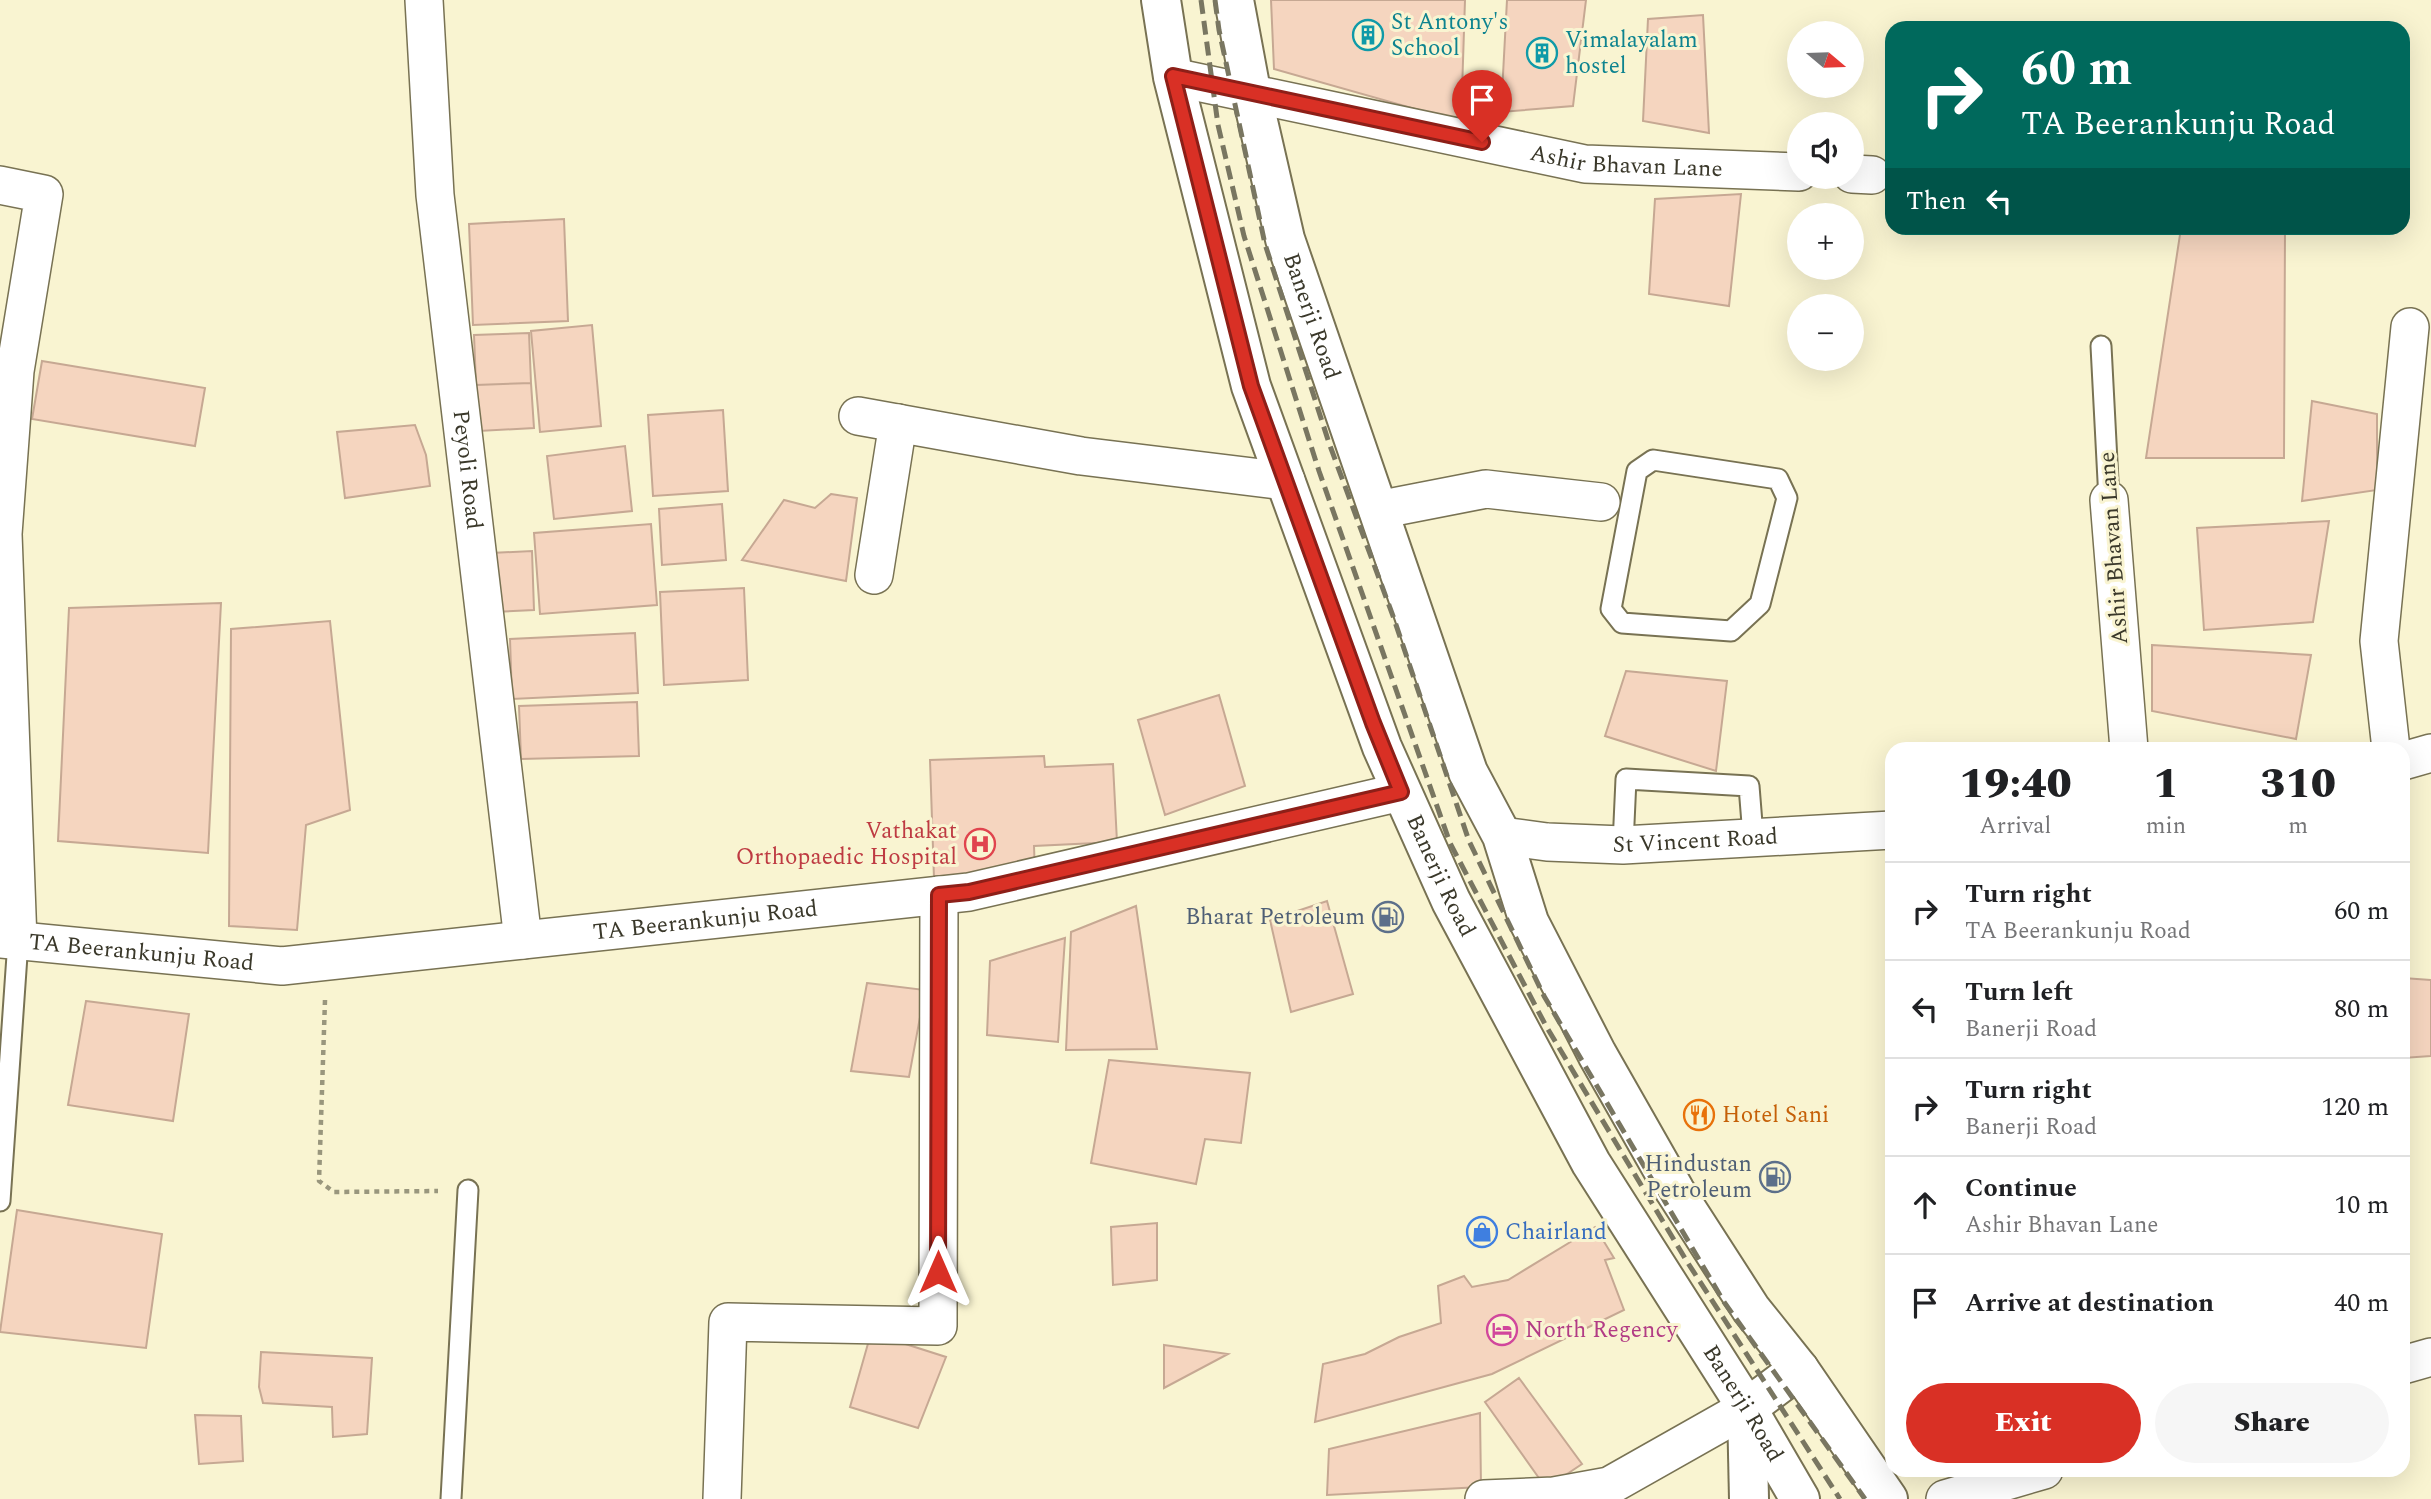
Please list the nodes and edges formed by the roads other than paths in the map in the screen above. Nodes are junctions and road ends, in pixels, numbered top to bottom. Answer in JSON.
{"nodes":[{"id":1,"x":424,"y":0,"type":"edge"},
{"id":2,"x":1161,"y":0,"type":"edge"},
{"id":3,"x":1234,"y":0,"type":"edge"},
{"id":4,"x":1173,"y":76,"type":"junction"},
{"id":5,"x":1251,"y":91,"type":"junction"},
{"id":6,"x":1787,"y":172,"type":"edge"},
{"id":7,"x":0,"y":185,"type":"edge"},
{"id":8,"x":2410,"y":327,"type":"dead end"},
{"id":9,"x":2101,"y":346,"type":"dead end"},
{"id":10,"x":858,"y":416,"type":"dead end"},
{"id":11,"x":898,"y":423,"type":"junction"},
{"id":12,"x":1286,"y":481,"type":"junction"},
{"id":13,"x":2109,"y":500,"type":"joint"},
{"id":14,"x":1615,"y":504,"type":"junction"},
{"id":15,"x":1378,"y":510,"type":"junction"},
{"id":16,"x":874,"y":575,"type":"dead end"},
{"id":17,"x":2129,"y":742,"type":"edge"},
{"id":18,"x":2390,"y":742,"type":"edge"},
{"id":19,"x":2431,"y":753,"type":"edge"},
{"id":20,"x":2410,"y":759,"type":"edge"},
{"id":21,"x":1401,"y":792,"type":"junction"},
{"id":22,"x":1885,"y":830,"type":"edge"},
{"id":23,"x":1502,"y":836,"type":"junction"},
{"id":24,"x":1753,"y":836,"type":"junction"},
{"id":25,"x":1623,"y":845,"type":"junction"},
{"id":26,"x":939,"y":895,"type":"junction"},
{"id":27,"x":9,"y":940,"type":"edge"},
{"id":28,"x":523,"y":940,"type":"junction"},
{"id":29,"x":468,"y":1190,"type":"road end"},
{"id":30,"x":0,"y":1201,"type":"edge"},
{"id":31,"x":2431,"y":1357,"type":"edge"},
{"id":32,"x":2410,"y":1363,"type":"edge"},
{"id":33,"x":1799,"y":1369,"type":"junction"},
{"id":34,"x":1747,"y":1408,"type":"junction"},
{"id":35,"x":2020,"y":1477,"type":"edge"},
{"id":36,"x":451,"y":1499,"type":"edge"},
{"id":37,"x":722,"y":1499,"type":"edge"},
{"id":38,"x":1484,"y":1499,"type":"edge"},
{"id":39,"x":1749,"y":1499,"type":"edge"},
{"id":40,"x":1800,"y":1499,"type":"edge"},
{"id":41,"x":1888,"y":1499,"type":"edge"},
{"id":42,"x":1945,"y":1499,"type":"edge"}],
"edges":[{"from":1,"to":28,"type":"street","name":"Peyoli Road"},
{"from":2,"to":4,"type":"main road","name":"Banerji Road"},
{"from":3,"to":5,"type":"main road","name":"Banerji Road"},
{"from":4,"to":5,"type":"street"},
{"from":4,"to":12,"type":"main road","name":"Banerji Road"},
{"from":5,"to":6,"type":"street","name":"Ashir Bhavan Lane"},
{"from":5,"to":15,"type":"main road","name":"Banerji Road"},
{"from":7,"to":27,"type":"street"},
{"from":8,"to":18,"type":"street"},
{"from":9,"to":13,"type":"lane","name":"Ashir Bhavan Lane"},
{"from":10,"to":11,"type":"street"},
{"from":11,"to":12,"type":"street"},
{"from":11,"to":16,"type":"street"},
{"from":12,"to":21,"type":"main road","name":"Banerji Road"},
{"from":13,"to":17,"type":"street","name":"Ashir Bhavan Lane"},
{"from":14,"to":14,"type":"lane"},
{"from":14,"to":15,"type":"street"},
{"from":15,"to":23,"type":"main road","name":"Banerji Road"},
{"from":19,"to":20,"type":"street"},
{"from":21,"to":26,"type":"street","name":"TA Beerankunju Road"},
{"from":21,"to":34,"type":"main road","name":"Banerji Road"},
{"from":22,"to":24,"type":"street","name":"St Vincent Road"},
{"from":23,"to":25,"type":"street","name":"St Vincent Road"},
{"from":23,"to":33,"type":"main road","name":"Banerji Road"},
{"from":24,"to":25,"type":"street","name":"St Vincent Road"},
{"from":24,"to":25,"type":"lane"},
{"from":26,"to":28,"type":"street","name":"TA Beerankunju Road"},
{"from":26,"to":37,"type":"street"},
{"from":27,"to":28,"type":"street","name":"TA Beerankunju Road"},
{"from":27,"to":30,"type":"lane"},
{"from":29,"to":36,"type":"lane"},
{"from":31,"to":32,"type":"street"},
{"from":33,"to":34,"type":"main road"},
{"from":33,"to":41,"type":"main road","name":"Banerji Road"},
{"from":34,"to":38,"type":"street"},
{"from":34,"to":39,"type":"main road"},
{"from":34,"to":40,"type":"main road","name":"Banerji Road"},
{"from":35,"to":42,"type":"street"}]}
